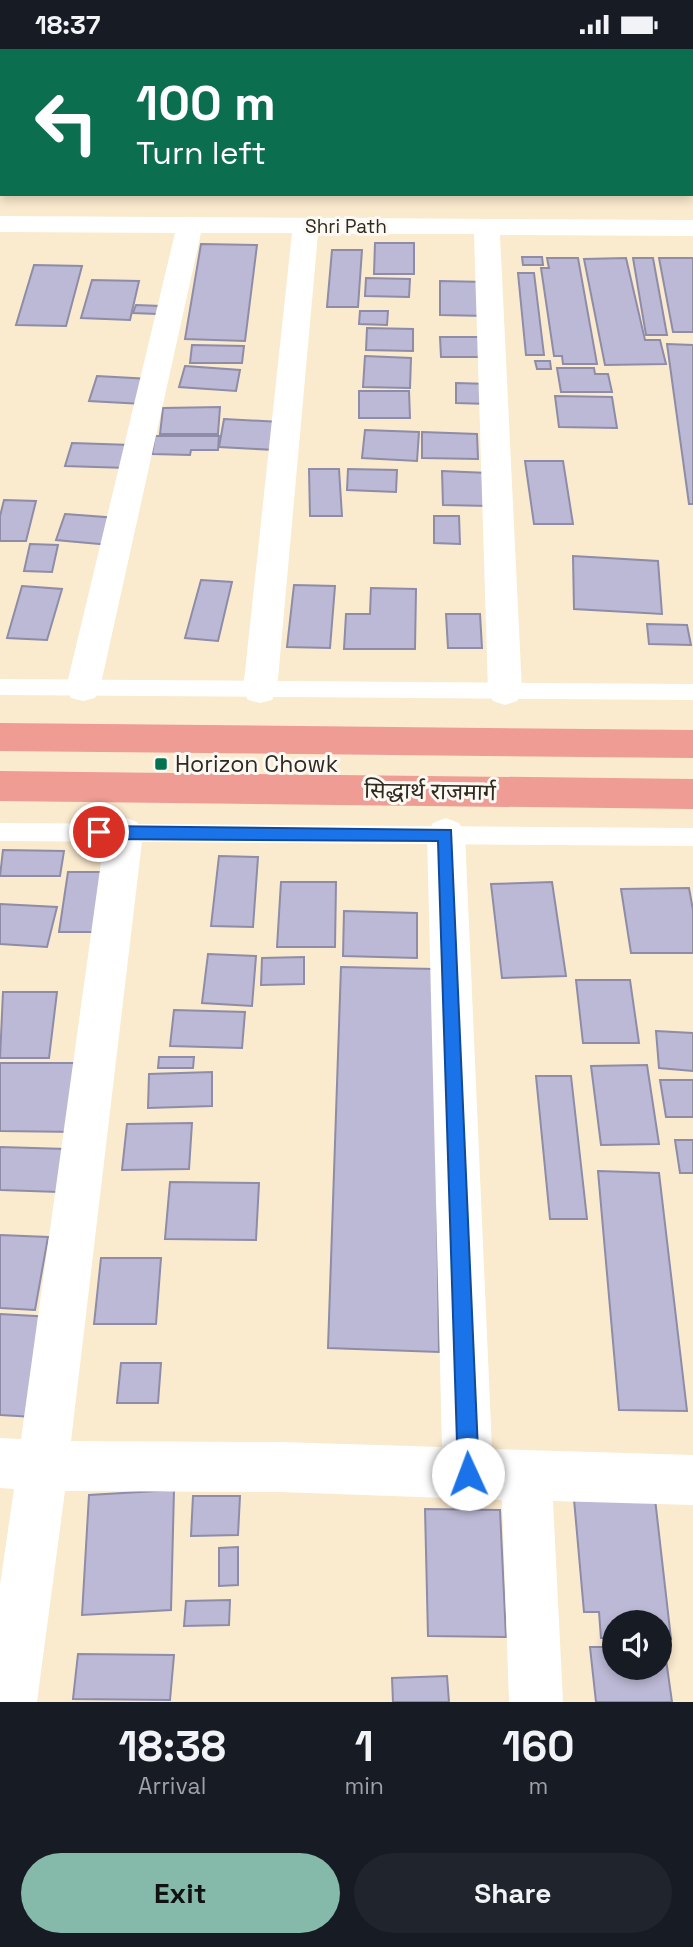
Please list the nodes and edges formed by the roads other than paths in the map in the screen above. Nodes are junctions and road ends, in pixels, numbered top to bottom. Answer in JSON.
{"nodes":[{"id":1,"x":0,"y":224,"type":"edge"},
{"id":2,"x":190,"y":225,"type":"junction"},
{"id":3,"x":306,"y":226,"type":"junction"},
{"id":4,"x":487,"y":227,"type":"junction"},
{"id":5,"x":693,"y":228,"type":"edge"},
{"id":6,"x":0,"y":687,"type":"edge"},
{"id":7,"x":83,"y":688,"type":"junction"},
{"id":8,"x":260,"y":690,"type":"junction"},
{"id":9,"x":505,"y":691,"type":"junction"},
{"id":10,"x":693,"y":692,"type":"edge"},
{"id":11,"x":0,"y":737,"type":"edge"},
{"id":12,"x":693,"y":744,"type":"edge"},
{"id":13,"x":0,"y":786,"type":"edge"},
{"id":14,"x":693,"y":794,"type":"edge"},
{"id":15,"x":0,"y":832,"type":"edge"},
{"id":16,"x":124,"y":832,"type":"junction"},
{"id":17,"x":446,"y":834,"type":"junction"},
{"id":18,"x":693,"y":837,"type":"edge"},
{"id":19,"x":22,"y":1464,"type":"edge"},
{"id":20,"x":468,"y":1474,"type":"junction"},
{"id":21,"x":526,"y":1477,"type":"junction"},
{"id":22,"x":693,"y":1480,"type":"edge"},
{"id":23,"x":9,"y":1702,"type":"edge"},
{"id":24,"x":536,"y":1702,"type":"edge"}],
"edges":[{"from":1,"to":2,"type":"street","name":"Shri Path"},
{"from":2,"to":3,"type":"street","name":"Shri Path"},
{"from":2,"to":7,"type":"street"},
{"from":3,"to":4,"type":"street","name":"Shri Path"},
{"from":3,"to":8,"type":"street"},
{"from":4,"to":5,"type":"street","name":"Shri Path"},
{"from":4,"to":9,"type":"street"},
{"from":6,"to":7,"type":"lane"},
{"from":7,"to":8,"type":"lane"},
{"from":8,"to":9,"type":"lane"},
{"from":9,"to":10,"type":"lane"},
{"from":11,"to":12,"type":"highway"},
{"from":13,"to":14,"type":"highway","name":"सिद्धार्थ राजमार्ग"},
{"from":15,"to":16,"type":"lane"},
{"from":16,"to":17,"type":"lane"},
{"from":16,"to":19,"type":"street"},
{"from":17,"to":18,"type":"lane"},
{"from":17,"to":20,"type":"street"},
{"from":19,"to":20,"type":"street"},
{"from":19,"to":23,"type":"street"},
{"from":20,"to":21,"type":"street"},
{"from":21,"to":22,"type":"street"},
{"from":21,"to":24,"type":"street"}]}
